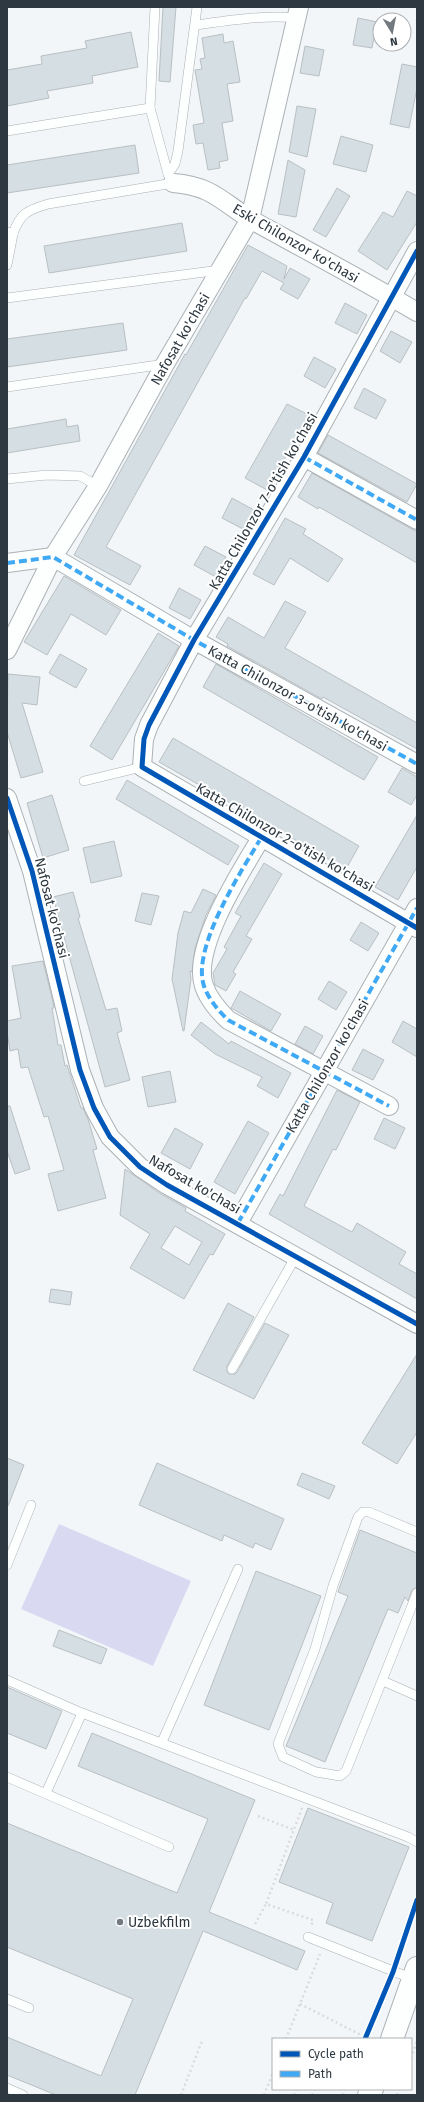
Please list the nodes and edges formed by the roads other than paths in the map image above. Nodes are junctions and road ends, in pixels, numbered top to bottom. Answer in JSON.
{"nodes":[{"id":1,"x":155,"y":7,"type":"edge"},
{"id":2,"x":197,"y":7,"type":"edge"},
{"id":3,"x":299,"y":13,"type":"edge"},
{"id":4,"x":196,"y":26,"type":"junction"},
{"id":5,"x":150,"y":108,"type":"junction"},
{"id":6,"x":7,"y":132,"type":"edge"},
{"id":7,"x":171,"y":179,"type":"junction"},
{"id":8,"x":250,"y":219,"type":"junction"},
{"id":9,"x":10,"y":233,"type":"edge"},
{"id":10,"x":417,"y":252,"type":"edge"},
{"id":11,"x":7,"y":266,"type":"edge"},
{"id":12,"x":220,"y":270,"type":"junction"},
{"id":13,"x":392,"y":297,"type":"junction"},
{"id":14,"x":7,"y":298,"type":"edge"},
{"id":15,"x":417,"y":312,"type":"edge"},
{"id":16,"x":165,"y":364,"type":"junction"},
{"id":17,"x":7,"y":387,"type":"edge"},
{"id":18,"x":304,"y":457,"type":"junction"},
{"id":19,"x":7,"y":479,"type":"edge"},
{"id":20,"x":98,"y":486,"type":"junction"},
{"id":21,"x":417,"y":520,"type":"edge"},
{"id":22,"x":53,"y":557,"type":"junction"},
{"id":23,"x":7,"y":563,"type":"edge"},
{"id":24,"x":194,"y":640,"type":"junction"},
{"id":25,"x":7,"y":650,"type":"edge"},
{"id":26,"x":417,"y":764,"type":"edge"},
{"id":27,"x":142,"y":767,"type":"junction"},
{"id":28,"x":84,"y":781,"type":"dead end"},
{"id":29,"x":7,"y":798,"type":"edge"},
{"id":30,"x":261,"y":838,"type":"junction"},
{"id":31,"x":414,"y":920,"type":"edge"},
{"id":32,"x":324,"y":1072,"type":"junction"},
{"id":33,"x":389,"y":1106,"type":"dead end"},
{"id":34,"x":238,"y":1223,"type":"junction"},
{"id":35,"x":296,"y":1256,"type":"junction"},
{"id":36,"x":417,"y":1324,"type":"edge"},
{"id":37,"x":232,"y":1369,"type":"dead end"},
{"id":38,"x":31,"y":1505,"type":"dead end"},
{"id":39,"x":417,"y":1532,"type":"edge"},
{"id":40,"x":7,"y":1565,"type":"edge"},
{"id":41,"x":238,"y":1569,"type":"dead end"},
{"id":42,"x":417,"y":1593,"type":"edge"},
{"id":43,"x":7,"y":1680,"type":"edge"},
{"id":44,"x":383,"y":1681,"type":"junction"},
{"id":45,"x":417,"y":1696,"type":"edge"},
{"id":46,"x":82,"y":1713,"type":"junction"},
{"id":47,"x":162,"y":1742,"type":"junction"},
{"id":48,"x":7,"y":1777,"type":"edge"},
{"id":49,"x":46,"y":1793,"type":"junction"},
{"id":50,"x":417,"y":1842,"type":"edge"},
{"id":51,"x":169,"y":1847,"type":"dead end"},
{"id":52,"x":308,"y":1937,"type":"road end"},
{"id":53,"x":415,"y":1974,"type":"edge"},
{"id":54,"x":7,"y":1999,"type":"edge"},
{"id":55,"x":29,"y":2008,"type":"dead end"},
{"id":56,"x":392,"y":2038,"type":"edge"},
{"id":57,"x":7,"y":2088,"type":"edge"},
{"id":58,"x":23,"y":2095,"type":"edge"}],
"edges":[{"from":1,"to":5,"type":"lane"},
{"from":2,"to":4,"type":"lane"},
{"from":3,"to":4,"type":"lane"},
{"from":3,"to":8,"type":"street","name":"Nafosat ko'chasi"},
{"from":4,"to":7,"type":"lane"},
{"from":5,"to":6,"type":"lane"},
{"from":5,"to":7,"type":"lane"},
{"from":7,"to":8,"type":"street","name":"Eski Chilonzor ko'chasi"},
{"from":7,"to":9,"type":"lane"},
{"from":8,"to":12,"type":"street","name":"Nafosat ko'chasi"},
{"from":8,"to":13,"type":"street","name":"Eski Chilonzor ko'chasi"},
{"from":9,"to":11,"type":"lane"},
{"from":10,"to":13,"type":"street","name":"Katta Chilonzor 7-o'tish ko'chasi"},
{"from":12,"to":14,"type":"lane"},
{"from":12,"to":16,"type":"street","name":"Nafosat ko'chasi"},
{"from":13,"to":15,"type":"street","name":"Eski Chilonzor ko'chasi"},
{"from":13,"to":18,"type":"street","name":"Katta Chilonzor 7-o'tish ko'chasi"},
{"from":16,"to":17,"type":"lane"},
{"from":16,"to":20,"type":"street","name":"Nafosat ko'chasi"},
{"from":18,"to":21,"type":"street"},
{"from":18,"to":24,"type":"street","name":"Katta Chilonzor 7-o'tish ko'chasi"},
{"from":19,"to":20,"type":"lane"},
{"from":20,"to":22,"type":"street","name":"Nafosat ko'chasi"},
{"from":22,"to":23,"type":"street"},
{"from":22,"to":24,"type":"street","name":"Katta Chilonzor 3-o'tish ko'chasi"},
{"from":22,"to":25,"type":"street","name":"Nafosat ko'chasi"},
{"from":24,"to":26,"type":"street","name":"Katta Chilonzor 3-o'tish ko'chasi"},
{"from":24,"to":27,"type":"street","name":"Katta Chilonzor 7-o'tish ko'chasi"},
{"from":27,"to":28,"type":"lane"},
{"from":27,"to":30,"type":"street","name":"Katta Chilonzor 2-o'tish ko'chasi"},
{"from":29,"to":34,"type":"street","name":"Nafosat ko'chasi"},
{"from":30,"to":31,"type":"street","name":"Katta Chilonzor 2-o'tish ko'chasi"},
{"from":30,"to":32,"type":"street"},
{"from":31,"to":32,"type":"street","name":"Katta Chilonzor ko'chasi"},
{"from":32,"to":33,"type":"street"},
{"from":32,"to":34,"type":"street","name":"Katta Chilonzor ko'chasi"},
{"from":34,"to":35,"type":"street","name":"Nafosat ko'chasi"},
{"from":35,"to":36,"type":"street","name":"Nafosat ko'chasi"},
{"from":35,"to":37,"type":"lane"},
{"from":38,"to":40,"type":"lane"},
{"from":39,"to":44,"type":"lane"},
{"from":41,"to":47,"type":"lane"},
{"from":42,"to":44,"type":"lane"},
{"from":43,"to":46,"type":"lane"},
{"from":44,"to":45,"type":"lane"},
{"from":46,"to":47,"type":"lane"},
{"from":46,"to":49,"type":"lane"},
{"from":47,"to":50,"type":"lane"},
{"from":48,"to":49,"type":"lane"},
{"from":49,"to":51,"type":"lane"},
{"from":52,"to":53,"type":"lane"},
{"from":53,"to":56,"type":"main road"},
{"from":54,"to":55,"type":"lane"},
{"from":57,"to":58,"type":"lane"}]}
